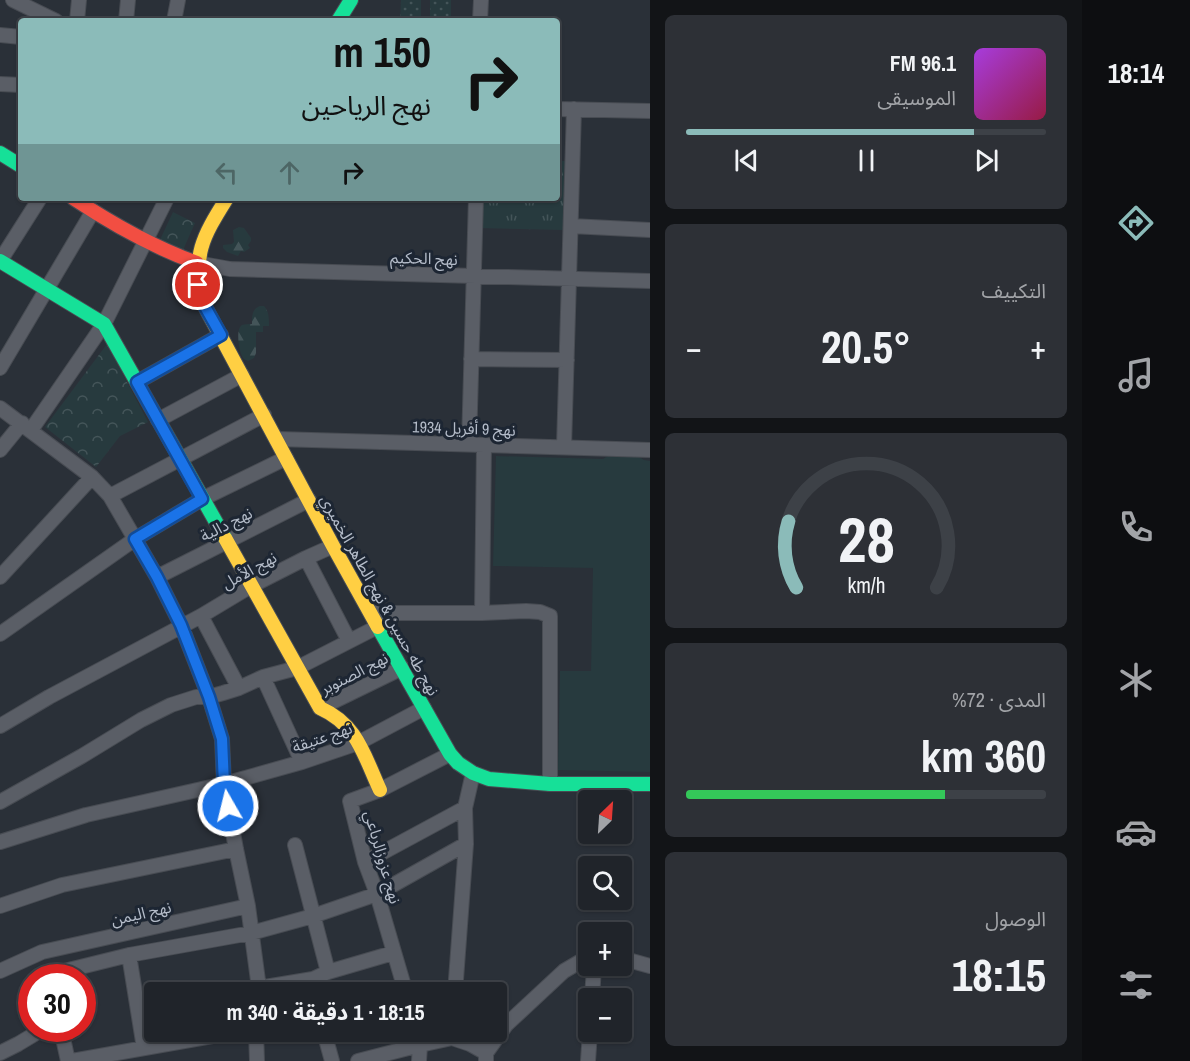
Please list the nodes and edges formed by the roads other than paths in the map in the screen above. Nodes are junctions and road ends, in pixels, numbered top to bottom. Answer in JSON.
{"nodes":[{"id":1,"x":79,"y":0,"type":"edge"},
{"id":2,"x":128,"y":0,"type":"edge"},
{"id":3,"x":178,"y":0,"type":"edge"},
{"id":4,"x":351,"y":0,"type":"edge"},
{"id":5,"x":481,"y":0,"type":"edge"},
{"id":6,"x":21,"y":2,"type":"edge"},
{"id":7,"x":50,"y":18,"type":"edge"},
{"id":8,"x":77,"y":18,"type":"edge"},
{"id":9,"x":126,"y":18,"type":"edge"},
{"id":10,"x":175,"y":18,"type":"edge"},
{"id":11,"x":340,"y":18,"type":"edge"},
{"id":12,"x":480,"y":18,"type":"edge"},
{"id":13,"x":0,"y":35,"type":"edge"},
{"id":14,"x":18,"y":37,"type":"edge"},
{"id":15,"x":0,"y":84,"type":"edge"},
{"id":16,"x":18,"y":85,"type":"edge"},
{"id":17,"x":560,"y":109,"type":"edge"},
{"id":18,"x":574,"y":109,"type":"junction"},
{"id":19,"x":650,"y":111,"type":"edge"},
{"id":20,"x":38,"y":201,"type":"edge"},
{"id":21,"x":77,"y":201,"type":"edge"},
{"id":22,"x":166,"y":201,"type":"edge"},
{"id":23,"x":225,"y":201,"type":"edge"},
{"id":24,"x":476,"y":201,"type":"edge"},
{"id":25,"x":93,"y":212,"type":"junction"},
{"id":26,"x":571,"y":226,"type":"junction"},
{"id":27,"x":650,"y":230,"type":"edge"},
{"id":28,"x":146,"y":241,"type":"junction"},
{"id":29,"x":0,"y":261,"type":"edge"},
{"id":30,"x":197,"y":263,"type":"junction"},
{"id":31,"x":473,"y":276,"type":"junction"},
{"id":32,"x":569,"y":278,"type":"junction"},
{"id":33,"x":650,"y":281,"type":"edge"},
{"id":34,"x":47,"y":289,"type":"junction"},
{"id":35,"x":104,"y":324,"type":"junction"},
{"id":36,"x":221,"y":335,"type":"junction"},
{"id":37,"x":471,"y":359,"type":"junction"},
{"id":38,"x":567,"y":360,"type":"junction"},
{"id":39,"x":0,"y":368,"type":"edge"},
{"id":40,"x":242,"y":375,"type":"junction"},
{"id":41,"x":137,"y":382,"type":"junction"},
{"id":42,"x":0,"y":408,"type":"edge"},
{"id":43,"x":264,"y":415,"type":"junction"},
{"id":44,"x":158,"y":420,"type":"junction"},
{"id":45,"x":26,"y":427,"type":"junction"},
{"id":46,"x":277,"y":440,"type":"junction"},
{"id":47,"x":469,"y":444,"type":"junction"},
{"id":48,"x":484,"y":445,"type":"junction"},
{"id":49,"x":564,"y":447,"type":"junction"},
{"id":50,"x":0,"y":450,"type":"edge"},
{"id":51,"x":650,"y":450,"type":"edge"},
{"id":52,"x":286,"y":458,"type":"junction"},
{"id":53,"x":180,"y":459,"type":"junction"},
{"id":54,"x":92,"y":477,"type":"junction"},
{"id":55,"x":110,"y":496,"type":"junction"},
{"id":56,"x":202,"y":499,"type":"junction"},
{"id":57,"x":309,"y":500,"type":"junction"},
{"id":58,"x":135,"y":539,"type":"junction"},
{"id":59,"x":227,"y":543,"type":"junction"},
{"id":60,"x":333,"y":546,"type":"junction"},
{"id":61,"x":306,"y":558,"type":"junction"},
{"id":62,"x":0,"y":577,"type":"edge"},
{"id":63,"x":157,"y":577,"type":"junction"},
{"id":64,"x":251,"y":586,"type":"junction"},
{"id":65,"x":482,"y":613,"type":"junction"},
{"id":66,"x":201,"y":616,"type":"junction"},
{"id":67,"x":375,"y":620,"type":"junction"},
{"id":68,"x":181,"y":625,"type":"junction"},
{"id":69,"x":0,"y":634,"type":"edge"},
{"id":70,"x":349,"y":641,"type":"junction"},
{"id":71,"x":297,"y":668,"type":"junction"},
{"id":72,"x":402,"y":668,"type":"junction"},
{"id":73,"x":263,"y":678,"type":"junction"},
{"id":74,"x":239,"y":688,"type":"junction"},
{"id":75,"x":209,"y":697,"type":"junction"},
{"id":76,"x":320,"y":708,"type":"junction"},
{"id":77,"x":424,"y":708,"type":"junction"},
{"id":78,"x":0,"y":726,"type":"edge"},
{"id":79,"x":358,"y":743,"type":"junction"},
{"id":80,"x":450,"y":754,"type":"junction"},
{"id":81,"x":302,"y":762,"type":"junction"},
{"id":82,"x":473,"y":773,"type":"junction"},
{"id":83,"x":224,"y":784,"type":"junction"},
{"id":84,"x":550,"y":784,"type":"junction"},
{"id":85,"x":650,"y":784,"type":"edge"},
{"id":86,"x":380,"y":790,"type":"junction"},
{"id":87,"x":0,"y":802,"type":"edge"},
{"id":88,"x":465,"y":808,"type":"junction"},
{"id":89,"x":0,"y":842,"type":"edge"},
{"id":90,"x":466,"y":844,"type":"junction"},
{"id":91,"x":295,"y":845,"type":"dead end"},
{"id":92,"x":236,"y":849,"type":"junction"},
{"id":93,"x":365,"y":862,"type":"junction"},
{"id":94,"x":377,"y":894,"type":"junction"},
{"id":95,"x":0,"y":906,"type":"edge"},
{"id":96,"x":248,"y":906,"type":"junction"},
{"id":97,"x":313,"y":916,"type":"junction"},
{"id":98,"x":251,"y":933,"type":"junction"},
{"id":99,"x":42,"y":952,"type":"junction"},
{"id":100,"x":393,"y":953,"type":"junction"},
{"id":101,"x":129,"y":956,"type":"junction"},
{"id":102,"x":632,"y":961,"type":"edge"},
{"id":103,"x":578,"y":963,"type":"edge"},
{"id":104,"x":45,"y":964,"type":"edge"},
{"id":105,"x":96,"y":965,"type":"edge"},
{"id":106,"x":650,"y":966,"type":"edge"},
{"id":107,"x":0,"y":971,"type":"edge"},
{"id":108,"x":328,"y":972,"type":"junction"},
{"id":109,"x":258,"y":982,"type":"edge"},
{"id":110,"x":319,"y":982,"type":"edge"},
{"id":111,"x":402,"y":982,"type":"edge"},
{"id":112,"x":456,"y":982,"type":"edge"},
{"id":113,"x":21,"y":1042,"type":"edge"},
{"id":114,"x":65,"y":1042,"type":"edge"},
{"id":115,"x":178,"y":1042,"type":"edge"},
{"id":116,"x":256,"y":1042,"type":"edge"},
{"id":117,"x":328,"y":1042,"type":"edge"},
{"id":118,"x":408,"y":1042,"type":"edge"},
{"id":119,"x":419,"y":1042,"type":"edge"},
{"id":120,"x":466,"y":1042,"type":"edge"},
{"id":121,"x":589,"y":1042,"type":"edge"},
{"id":122,"x":144,"y":1048,"type":"junction"},
{"id":123,"x":0,"y":1053,"type":"edge"},
{"id":124,"x":486,"y":1057,"type":"edge"},
{"id":125,"x":70,"y":1061,"type":"edge"},
{"id":126,"x":257,"y":1061,"type":"edge"},
{"id":127,"x":332,"y":1061,"type":"edge"},
{"id":128,"x":358,"y":1061,"type":"edge"},
{"id":129,"x":419,"y":1061,"type":"edge"},
{"id":130,"x":588,"y":1061,"type":"edge"}],
"edges":[{"from":1,"to":8,"type":"street"},
{"from":2,"to":9,"type":"street"},
{"from":3,"to":10,"type":"street"},
{"from":4,"to":11,"type":"street"},
{"from":5,"to":12,"type":"street"},
{"from":6,"to":7,"type":"street"},
{"from":13,"to":14,"type":"street"},
{"from":15,"to":16,"type":"street"},
{"from":17,"to":18,"type":"street"},
{"from":18,"to":19,"type":"street"},
{"from":18,"to":26,"type":"street"},
{"from":20,"to":29,"type":"street"},
{"from":21,"to":25,"type":"street"},
{"from":22,"to":28,"type":"street"},
{"from":23,"to":30,"type":"street"},
{"from":24,"to":31,"type":"street"},
{"from":25,"to":28,"type":"street"},
{"from":25,"to":34,"type":"street"},
{"from":26,"to":27,"type":"street"},
{"from":26,"to":32,"type":"street"},
{"from":28,"to":30,"type":"street"},
{"from":28,"to":35,"type":"street"},
{"from":29,"to":34,"type":"street"},
{"from":30,"to":31,"type":"street","name":"نهج الحكيم"},
{"from":30,"to":36,"type":"street","name":"نهج طه حسين & نهج الطاهر الخميري"},
{"from":31,"to":32,"type":"street","name":"نهج الحكيم"},
{"from":31,"to":37,"type":"street"},
{"from":32,"to":33,"type":"street","name":"نهج الحكيم"},
{"from":32,"to":38,"type":"street"},
{"from":34,"to":35,"type":"street"},
{"from":34,"to":39,"type":"street"},
{"from":35,"to":41,"type":"street"},
{"from":35,"to":45,"type":"street"},
{"from":36,"to":40,"type":"street","name":"نهج طه حسين & نهج الطاهر الخميري"},
{"from":36,"to":41,"type":"street"},
{"from":37,"to":38,"type":"street"},
{"from":37,"to":47,"type":"street"},
{"from":38,"to":49,"type":"street"},
{"from":40,"to":43,"type":"street","name":"نهج طه حسين & نهج الطاهر الخميري"},
{"from":40,"to":44,"type":"street"},
{"from":41,"to":44,"type":"street"},
{"from":42,"to":45,"type":"street"},
{"from":43,"to":46,"type":"street","name":"نهج طه حسين & نهج الطاهر الخميري"},
{"from":43,"to":53,"type":"street"},
{"from":44,"to":53,"type":"street"},
{"from":45,"to":50,"type":"street"},
{"from":45,"to":54,"type":"street"},
{"from":46,"to":47,"type":"street","name":"نهج 9 أفريل 1934"},
{"from":46,"to":52,"type":"street","name":"نهج طه حسين & نهج الطاهر الخميري"},
{"from":47,"to":48,"type":"street","name":"نهج 9 أفريل 1934"},
{"from":48,"to":49,"type":"street","name":"نهج 9 أفريل 1934"},
{"from":48,"to":65,"type":"street"},
{"from":49,"to":51,"type":"street","name":"نهج 9 أفريل 1934"},
{"from":52,"to":56,"type":"street"},
{"from":52,"to":57,"type":"street","name":"نهج طه حسين & نهج الطاهر الخميري"},
{"from":53,"to":55,"type":"street"},
{"from":53,"to":56,"type":"street"},
{"from":54,"to":55,"type":"street"},
{"from":54,"to":62,"type":"street"},
{"from":55,"to":58,"type":"street"},
{"from":56,"to":58,"type":"street"},
{"from":56,"to":59,"type":"street"},
{"from":57,"to":59,"type":"street","name":"نهج دالية"},
{"from":57,"to":60,"type":"street","name":"نهج طه حسين & نهج الطاهر الخميري"},
{"from":58,"to":63,"type":"street"},
{"from":58,"to":69,"type":"street"},
{"from":59,"to":63,"type":"street","name":"نهج دالية"},
{"from":59,"to":64,"type":"street"},
{"from":60,"to":61,"type":"street","name":"نهج الأمل"},
{"from":60,"to":67,"type":"street","name":"نهج طه حسين & نهج الطاهر الخميري"},
{"from":61,"to":64,"type":"street","name":"نهج الأمل"},
{"from":61,"to":70,"type":"street"},
{"from":63,"to":68,"type":"street"},
{"from":64,"to":66,"type":"street","name":"نهج الأمل"},
{"from":64,"to":71,"type":"street"},
{"from":65,"to":67,"type":"street"},
{"from":65,"to":84,"type":"street"},
{"from":66,"to":68,"type":"street","name":"نهج الأمل"},
{"from":66,"to":74,"type":"street"},
{"from":67,"to":70,"type":"street"},
{"from":67,"to":72,"type":"street","name":"نهج طه حسين & نهج الطاهر الخميري"},
{"from":68,"to":75,"type":"street"},
{"from":68,"to":78,"type":"street","name":"نهج الأمل"},
{"from":70,"to":71,"type":"street"},
{"from":71,"to":73,"type":"street"},
{"from":71,"to":76,"type":"street"},
{"from":72,"to":76,"type":"street","name":"نهج الصنوبر"},
{"from":72,"to":77,"type":"street","name":"نهج طه حسين & نهج الطاهر الخميري"},
{"from":73,"to":74,"type":"street"},
{"from":73,"to":81,"type":"street"},
{"from":74,"to":75,"type":"street"},
{"from":75,"to":83,"type":"street"},
{"from":75,"to":87,"type":"street"},
{"from":76,"to":79,"type":"street"},
{"from":77,"to":79,"type":"street","name":"نهج عتيقة"},
{"from":77,"to":80,"type":"street","name":"نهج طه حسين & نهج الطاهر الخميري"},
{"from":79,"to":81,"type":"street","name":"نهج عتيقة"},
{"from":79,"to":86,"type":"street"},
{"from":80,"to":82,"type":"street","name":"نهج طه حسين & نهج الطاهر الخميري"},
{"from":80,"to":86,"type":"street","name":"نهج عزوزالرباعي"},
{"from":81,"to":83,"type":"street","name":"نهج عتيقة"},
{"from":82,"to":84,"type":"street","name":"نهج طه حسين & نهج الطاهر الخميري"},
{"from":82,"to":88,"type":"street"},
{"from":83,"to":89,"type":"street","name":"نهج عتيقة"},
{"from":83,"to":92,"type":"street"},
{"from":84,"to":85,"type":"street","name":"نهج طه حسين & نهج الطاهر الخميري"},
{"from":86,"to":93,"type":"street","name":"نهج عزوزالرباعي"},
{"from":88,"to":90,"type":"street"},
{"from":88,"to":93,"type":"street"},
{"from":90,"to":94,"type":"street"},
{"from":90,"to":112,"type":"street"},
{"from":91,"to":97,"type":"street"},
{"from":92,"to":95,"type":"street"},
{"from":92,"to":96,"type":"street"},
{"from":93,"to":94,"type":"street","name":"نهج عزوزالرباعي"},
{"from":94,"to":97,"type":"street"},
{"from":94,"to":100,"type":"street","name":"نهج عزوزالرباعي"},
{"from":96,"to":98,"type":"street"},
{"from":96,"to":99,"type":"street","name":"نهج اليمن"},
{"from":97,"to":98,"type":"street"},
{"from":97,"to":108,"type":"street"},
{"from":98,"to":101,"type":"street"},
{"from":98,"to":109,"type":"street"},
{"from":99,"to":104,"type":"street"},
{"from":99,"to":107,"type":"street","name":"نهج اليمن"},
{"from":100,"to":108,"type":"street"},
{"from":100,"to":111,"type":"street","name":"نهج عزوزالرباعي"},
{"from":101,"to":105,"type":"street"},
{"from":101,"to":122,"type":"street"},
{"from":102,"to":106,"type":"street"},
{"from":103,"to":124,"type":"street"},
{"from":108,"to":110,"type":"street"},
{"from":113,"to":123,"type":"street"},
{"from":114,"to":125,"type":"street"},
{"from":115,"to":122,"type":"street"},
{"from":116,"to":126,"type":"street"},
{"from":117,"to":127,"type":"street"},
{"from":118,"to":128,"type":"street"},
{"from":119,"to":129,"type":"street"},
{"from":120,"to":124,"type":"street"},
{"from":121,"to":130,"type":"street"},
{"from":122,"to":125,"type":"street"}]}
